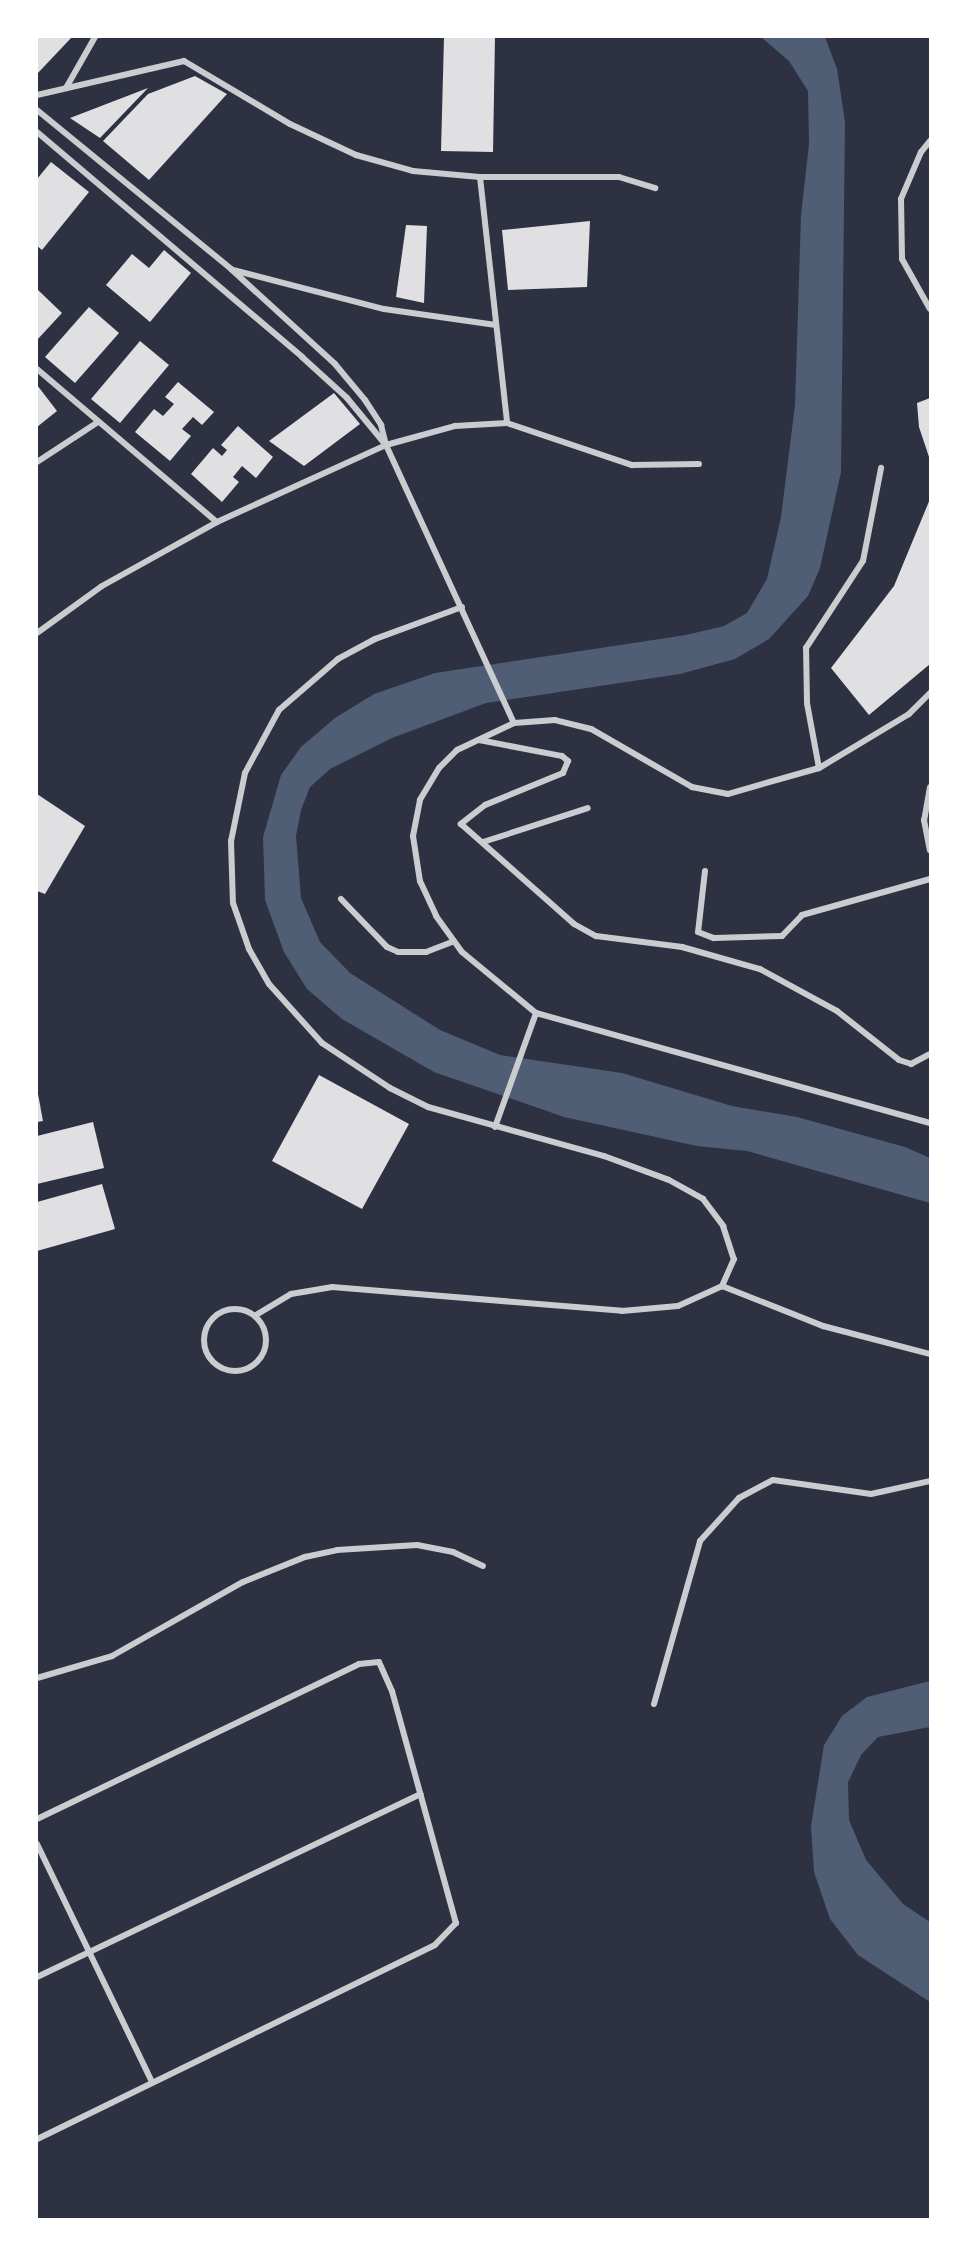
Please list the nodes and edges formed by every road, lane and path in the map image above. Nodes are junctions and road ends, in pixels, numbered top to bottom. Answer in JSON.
{"nodes":[{"id":1,"x":95,"y":37,"type":"edge"},
{"id":2,"x":66,"y":88,"type":"junction"},
{"id":3,"x":37,"y":95,"type":"edge"},
{"id":4,"x":37,"y":110,"type":"edge"},
{"id":5,"x":37,"y":132,"type":"edge"},
{"id":6,"x":930,"y":141,"type":"edge"},
{"id":7,"x":480,"y":177,"type":"junction"},
{"id":8,"x":655,"y":188,"type":"dead end"},
{"id":9,"x":231,"y":269,"type":"junction"},
{"id":10,"x":930,"y":309,"type":"edge"},
{"id":11,"x":496,"y":325,"type":"junction"},
{"id":12,"x":37,"y":369,"type":"edge"},
{"id":13,"x":98,"y":422,"type":"junction"},
{"id":14,"x":507,"y":423,"type":"junction"},
{"id":15,"x":386,"y":445,"type":"junction"},
{"id":16,"x":37,"y":462,"type":"edge"},
{"id":17,"x":699,"y":464,"type":"dead end"},
{"id":18,"x":881,"y":468,"type":"dead end"},
{"id":19,"x":217,"y":522,"type":"junction"},
{"id":20,"x":463,"y":607,"type":"junction"},
{"id":21,"x":37,"y":633,"type":"edge"},
{"id":22,"x":930,"y":693,"type":"edge"},
{"id":23,"x":513,"y":723,"type":"junction"},
{"id":24,"x":478,"y":740,"type":"junction"},
{"id":25,"x":819,"y":768,"type":"junction"},
{"id":26,"x":930,"y":787,"type":"edge"},
{"id":27,"x":588,"y":808,"type":"dead end"},
{"id":28,"x":483,"y":842,"type":"junction"},
{"id":29,"x":930,"y":850,"type":"edge"},
{"id":30,"x":705,"y":871,"type":"dead end"},
{"id":31,"x":930,"y":880,"type":"edge"},
{"id":32,"x":341,"y":899,"type":"dead end"},
{"id":33,"x":454,"y":941,"type":"junction"},
{"id":34,"x":536,"y":1013,"type":"junction"},
{"id":35,"x":930,"y":1054,"type":"edge"},
{"id":36,"x":930,"y":1122,"type":"edge"},
{"id":37,"x":495,"y":1127,"type":"junction"},
{"id":38,"x":722,"y":1286,"type":"junction"},
{"id":39,"x":256,"y":1315,"type":"junction"},
{"id":40,"x":930,"y":1354,"type":"edge"},
{"id":41,"x":930,"y":1481,"type":"edge"},
{"id":42,"x":483,"y":1566,"type":"dead end"},
{"id":43,"x":37,"y":1678,"type":"edge"},
{"id":44,"x":654,"y":1704,"type":"dead end"},
{"id":45,"x":421,"y":1794,"type":"junction"},
{"id":46,"x":37,"y":1819,"type":"edge"},
{"id":47,"x":37,"y":1844,"type":"edge"},
{"id":48,"x":89,"y":1953,"type":"junction"},
{"id":49,"x":37,"y":1977,"type":"edge"},
{"id":50,"x":152,"y":2082,"type":"junction"},
{"id":51,"x":37,"y":2139,"type":"edge"}],
"edges":[{"from":1,"to":2,"type":"street"},
{"from":2,"to":3,"type":"street"},
{"from":2,"to":7,"type":"street"},
{"from":4,"to":9,"type":"street"},
{"from":5,"to":15,"type":"street"},
{"from":6,"to":10,"type":"street"},
{"from":7,"to":8,"type":"street"},
{"from":7,"to":11,"type":"street"},
{"from":9,"to":11,"type":"street"},
{"from":9,"to":15,"type":"street"},
{"from":11,"to":14,"type":"street"},
{"from":12,"to":13,"type":"street"},
{"from":13,"to":16,"type":"street"},
{"from":13,"to":19,"type":"street"},
{"from":14,"to":15,"type":"street"},
{"from":14,"to":17,"type":"street"},
{"from":15,"to":19,"type":"street"},
{"from":15,"to":20,"type":"street"},
{"from":18,"to":25,"type":"street"},
{"from":19,"to":21,"type":"street"},
{"from":20,"to":23,"type":"street"},
{"from":20,"to":37,"type":"street"},
{"from":22,"to":25,"type":"street"},
{"from":23,"to":24,"type":"street"},
{"from":23,"to":25,"type":"street"},
{"from":24,"to":28,"type":"street"},
{"from":24,"to":33,"type":"street"},
{"from":26,"to":29,"type":"street"},
{"from":27,"to":28,"type":"street"},
{"from":28,"to":35,"type":"street"},
{"from":30,"to":31,"type":"street"},
{"from":32,"to":33,"type":"street"},
{"from":33,"to":34,"type":"street"},
{"from":34,"to":36,"type":"street"},
{"from":34,"to":37,"type":"street"},
{"from":37,"to":38,"type":"street"},
{"from":38,"to":39,"type":"street"},
{"from":38,"to":40,"type":"street"},
{"from":39,"to":39,"type":"street"},
{"from":41,"to":44,"type":"street"},
{"from":42,"to":43,"type":"street"},
{"from":45,"to":46,"type":"street"},
{"from":45,"to":48,"type":"street"},
{"from":45,"to":50,"type":"street"},
{"from":47,"to":48,"type":"street"},
{"from":48,"to":49,"type":"street"},
{"from":48,"to":50,"type":"street"},
{"from":50,"to":51,"type":"street"}]}
